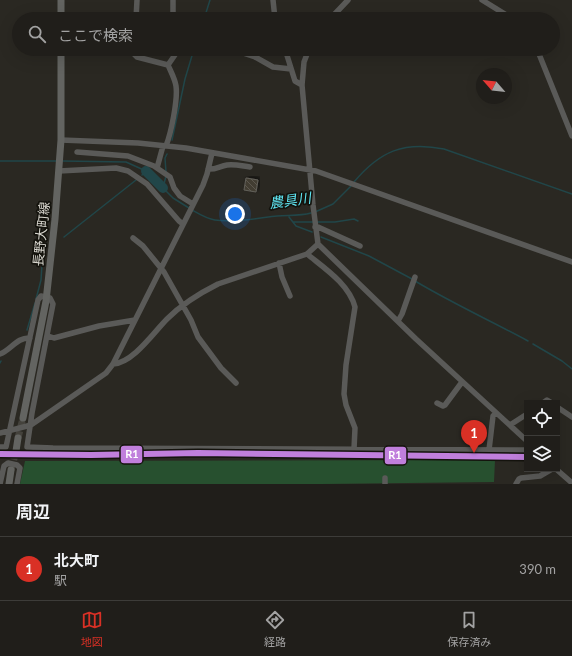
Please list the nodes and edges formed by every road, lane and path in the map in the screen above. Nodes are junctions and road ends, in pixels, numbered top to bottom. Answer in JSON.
{"nodes":[{"id":1,"x":61,"y":0,"type":"edge"},
{"id":2,"x":137,"y":0,"type":"edge"},
{"id":3,"x":173,"y":0,"type":"edge"},
{"id":4,"x":273,"y":0,"type":"edge"},
{"id":5,"x":348,"y":0,"type":"edge"},
{"id":6,"x":482,"y":0,"type":"edge"},
{"id":7,"x":61,"y":12,"type":"edge"},
{"id":8,"x":136,"y":12,"type":"edge"},
{"id":9,"x":173,"y":12,"type":"edge"},
{"id":10,"x":274,"y":12,"type":"edge"},
{"id":11,"x":337,"y":12,"type":"edge"},
{"id":12,"x":502,"y":12,"type":"edge"},
{"id":13,"x":61,"y":56,"type":"edge"},
{"id":14,"x":136,"y":56,"type":"edge"},
{"id":15,"x":174,"y":56,"type":"edge"},
{"id":16,"x":252,"y":56,"type":"edge"},
{"id":17,"x":287,"y":56,"type":"edge"},
{"id":18,"x":306,"y":56,"type":"edge"},
{"id":19,"x":540,"y":56,"type":"edge"},
{"id":20,"x":168,"y":65,"type":"junction"},
{"id":21,"x":291,"y":69,"type":"junction"},
{"id":22,"x":302,"y":85,"type":"junction"},
{"id":23,"x":572,"y":136,"type":"edge"},
{"id":24,"x":61,"y":140,"type":"junction"},
{"id":25,"x":164,"y":146,"type":"junction"},
{"id":26,"x":77,"y":152,"type":"dead end"},
{"id":27,"x":212,"y":152,"type":"junction"},
{"id":28,"x":250,"y":167,"type":"dead end"},
{"id":29,"x":157,"y":168,"type":"junction"},
{"id":30,"x":208,"y":169,"type":"junction"},
{"id":31,"x":59,"y":170,"type":"junction"},
{"id":32,"x":309,"y":170,"type":"junction"},
{"id":33,"x":192,"y":206,"type":"junction"},
{"id":34,"x":184,"y":222,"type":"junction"},
{"id":35,"x":315,"y":225,"type":"junction"},
{"id":36,"x":133,"y":238,"type":"dead end"},
{"id":37,"x":318,"y":244,"type":"junction"},
{"id":38,"x":360,"y":246,"type":"dead end"},
{"id":39,"x":307,"y":254,"type":"junction"},
{"id":40,"x":572,"y":262,"type":"edge"},
{"id":41,"x":279,"y":263,"type":"junction"},
{"id":42,"x":161,"y":269,"type":"junction"},
{"id":43,"x":414,"y":279,"type":"dead end"},
{"id":44,"x":46,"y":296,"type":"junction"},
{"id":45,"x":290,"y":296,"type":"dead end"},
{"id":46,"x":183,"y":306,"type":"junction"},
{"id":47,"x":135,"y":320,"type":"junction"},
{"id":48,"x":398,"y":321,"type":"junction"},
{"id":49,"x":48,"y":336,"type":"junction"},
{"id":50,"x":30,"y":338,"type":"junction"},
{"id":51,"x":0,"y":354,"type":"edge"},
{"id":52,"x":113,"y":364,"type":"junction"},
{"id":53,"x":462,"y":382,"type":"junction"},
{"id":54,"x":236,"y":383,"type":"dead end"},
{"id":55,"x":437,"y":403,"type":"dead end"},
{"id":56,"x":560,"y":409,"type":"edge"},
{"id":57,"x":496,"y":413,"type":"junction"},
{"id":58,"x":524,"y":416,"type":"edge"},
{"id":59,"x":572,"y":417,"type":"edge"},
{"id":60,"x":23,"y":418,"type":"tunnel mouth"},
{"id":61,"x":31,"y":425,"type":"junction"},
{"id":62,"x":510,"y":425,"type":"junction"},
{"id":63,"x":10,"y":431,"type":"junction"},
{"id":64,"x":0,"y":433,"type":"edge"},
{"id":65,"x":18,"y":438,"type":"tunnel mouth"},
{"id":66,"x":524,"y":438,"type":"edge"},
{"id":67,"x":0,"y":447,"type":"edge"},
{"id":68,"x":354,"y":448,"type":"junction"},
{"id":69,"x":16,"y":450,"type":"tunnel mouth"},
{"id":70,"x":489,"y":450,"type":"junction"},
{"id":71,"x":524,"y":450,"type":"edge"},
{"id":72,"x":12,"y":470,"type":"tunnel mouth"},
{"id":73,"x":547,"y":472,"type":"edge"},
{"id":74,"x":559,"y":472,"type":"edge"},
{"id":75,"x":572,"y":483,"type":"edge"},
{"id":76,"x":0,"y":484,"type":"edge"},
{"id":77,"x":9,"y":484,"type":"edge"},
{"id":78,"x":18,"y":484,"type":"edge"},
{"id":79,"x":516,"y":484,"type":"edge"}],
"edges":[{"from":1,"to":7,"type":"main road"},
{"from":2,"to":8,"type":"street"},
{"from":3,"to":9,"type":"street"},
{"from":4,"to":10,"type":"street"},
{"from":5,"to":11,"type":"street"},
{"from":6,"to":12,"type":"street"},
{"from":13,"to":24,"type":"main road","name":"長野大町線"},
{"from":14,"to":20,"type":"street"},
{"from":15,"to":20,"type":"street"},
{"from":16,"to":21,"type":"street"},
{"from":17,"to":21,"type":"street"},
{"from":18,"to":22,"type":"street"},
{"from":19,"to":23,"type":"street"},
{"from":20,"to":25,"type":"street"},
{"from":21,"to":22,"type":"street"},
{"from":22,"to":32,"type":"street"},
{"from":24,"to":25,"type":"street"},
{"from":24,"to":31,"type":"main road","name":"長野大町線"},
{"from":25,"to":27,"type":"street"},
{"from":25,"to":29,"type":"street"},
{"from":26,"to":29,"type":"street"},
{"from":27,"to":30,"type":"street"},
{"from":27,"to":32,"type":"street"},
{"from":28,"to":30,"type":"street"},
{"from":29,"to":33,"type":"street"},
{"from":30,"to":33,"type":"street"},
{"from":31,"to":34,"type":"street"},
{"from":31,"to":44,"type":"main road","name":"長野大町線"},
{"from":32,"to":35,"type":"street"},
{"from":32,"to":40,"type":"street"},
{"from":33,"to":34,"type":"street"},
{"from":34,"to":42,"type":"street"},
{"from":35,"to":37,"type":"street"},
{"from":35,"to":38,"type":"street"},
{"from":36,"to":42,"type":"street"},
{"from":37,"to":39,"type":"street"},
{"from":37,"to":48,"type":"street"},
{"from":39,"to":41,"type":"street"},
{"from":39,"to":68,"type":"street"},
{"from":41,"to":45,"type":"street"},
{"from":41,"to":46,"type":"street"},
{"from":42,"to":46,"type":"street"},
{"from":42,"to":47,"type":"street"},
{"from":43,"to":48,"type":"street"},
{"from":44,"to":49,"type":"street"},
{"from":44,"to":50,"type":"street"},
{"from":44,"to":60,"type":"main road","name":"長野大町線"},
{"from":46,"to":52,"type":"street"},
{"from":46,"to":54,"type":"street"},
{"from":47,"to":49,"type":"street"},
{"from":47,"to":52,"type":"street"},
{"from":48,"to":53,"type":"street"},
{"from":49,"to":61,"type":"street"},
{"from":50,"to":51,"type":"street"},
{"from":50,"to":63,"type":"street"},
{"from":52,"to":61,"type":"street"},
{"from":53,"to":55,"type":"street"},
{"from":53,"to":57,"type":"street"},
{"from":56,"to":59,"type":"street"},
{"from":57,"to":62,"type":"street"},
{"from":57,"to":70,"type":"street"},
{"from":58,"to":62,"type":"street"},
{"from":61,"to":63,"type":"street"},
{"from":61,"to":68,"type":"street"},
{"from":62,"to":66,"type":"street"},
{"from":63,"to":64,"type":"street"},
{"from":63,"to":67,"type":"street"},
{"from":65,"to":69,"type":"main road"},
{"from":68,"to":70,"type":"street"},
{"from":70,"to":71,"type":"street"},
{"from":72,"to":77,"type":"main road"},
{"from":73,"to":79,"type":"street"},
{"from":74,"to":75,"type":"street"},
{"from":76,"to":78,"type":"street"}]}
